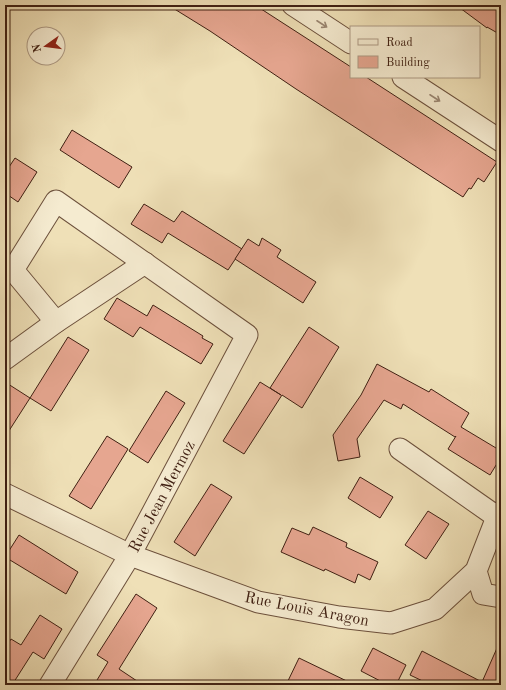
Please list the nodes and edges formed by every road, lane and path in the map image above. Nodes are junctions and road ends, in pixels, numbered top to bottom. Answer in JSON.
{"nodes":[{"id":1,"x":293,"y":5,"type":"edge"},
{"id":2,"x":350,"y":42,"type":"edge"},
{"id":3,"x":405,"y":78,"type":"edge"},
{"id":4,"x":501,"y":141,"type":"edge"},
{"id":5,"x":145,"y":263,"type":"junction"},
{"id":6,"x":56,"y":322,"type":"junction"},
{"id":7,"x":5,"y":359,"type":"edge"},
{"id":8,"x":400,"y":449,"type":"dead end"},
{"id":9,"x":5,"y":494,"type":"edge"},
{"id":10,"x":499,"y":515,"type":"edge"},
{"id":11,"x":130,"y":555,"type":"junction"},
{"id":12,"x":476,"y":571,"type":"junction"},
{"id":13,"x":501,"y":597,"type":"edge"},
{"id":14,"x":50,"y":685,"type":"edge"}],
"edges":[{"from":1,"to":2,"type":"street","one_way":true},
{"from":3,"to":4,"type":"street","one_way":true},
{"from":5,"to":6,"type":"street"},
{"from":5,"to":6,"type":"street"},
{"from":5,"to":11,"type":"street","name":"Rue Jean Mermoz"},
{"from":6,"to":7,"type":"street"},
{"from":8,"to":10,"type":"street"},
{"from":9,"to":11,"type":"street","name":"Rue Louis Aragon"},
{"from":10,"to":12,"type":"street","name":"Rue Louis Aragon"},
{"from":11,"to":12,"type":"street","name":"Rue Louis Aragon"},
{"from":11,"to":14,"type":"street","name":"Rue Jean Mermoz"},
{"from":12,"to":13,"type":"street"}]}
